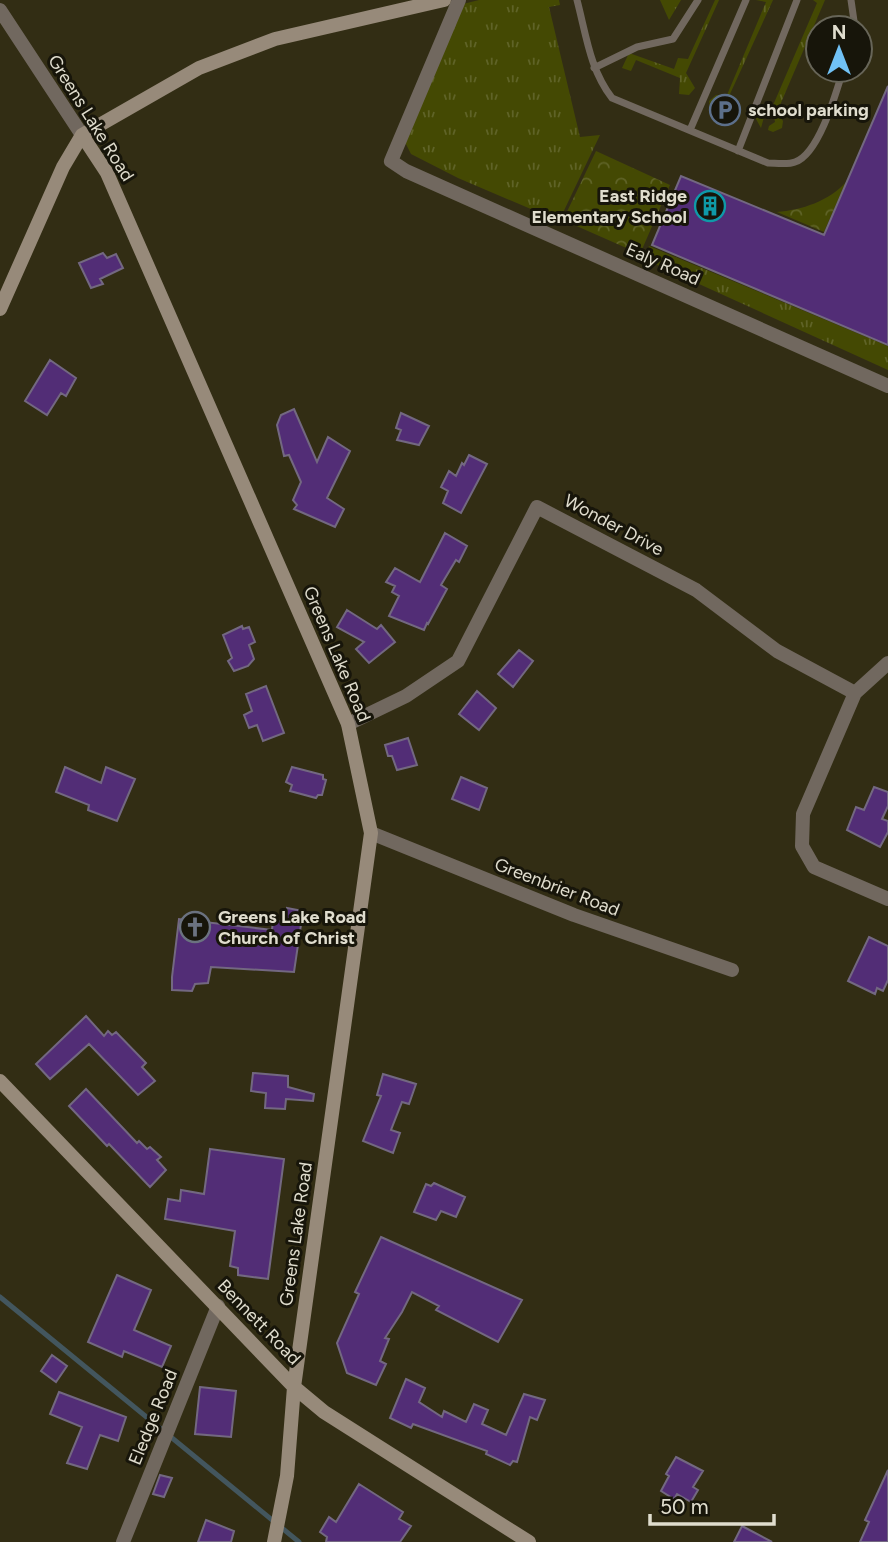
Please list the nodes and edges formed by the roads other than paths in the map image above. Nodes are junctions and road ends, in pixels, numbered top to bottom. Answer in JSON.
{"nodes":[{"id":1,"x":444,"y":0,"type":"edge"},
{"id":2,"x":459,"y":0,"type":"edge"},
{"id":3,"x":577,"y":0,"type":"edge"},
{"id":4,"x":698,"y":0,"type":"edge"},
{"id":5,"x":746,"y":0,"type":"edge"},
{"id":6,"x":797,"y":0,"type":"edge"},
{"id":7,"x":0,"y":10,"type":"edge"},
{"id":8,"x":594,"y":68,"type":"junction"},
{"id":9,"x":839,"y":84,"type":"edge"},
{"id":10,"x":690,"y":130,"type":"junction"},
{"id":11,"x":82,"y":135,"type":"junction"},
{"id":12,"x":738,"y":150,"type":"junction"},
{"id":13,"x":0,"y":309,"type":"edge"},
{"id":14,"x":888,"y":386,"type":"edge"},
{"id":15,"x":888,"y":663,"type":"edge"},
{"id":16,"x":855,"y":693,"type":"junction"},
{"id":17,"x":348,"y":724,"type":"junction"},
{"id":18,"x":371,"y":833,"type":"junction"},
{"id":19,"x":888,"y":900,"type":"edge"},
{"id":20,"x":732,"y":970,"type":"dead end"},
{"id":21,"x":0,"y":1081,"type":"edge"},
{"id":22,"x":218,"y":1306,"type":"junction"},
{"id":23,"x":294,"y":1387,"type":"junction"},
{"id":24,"x":275,"y":1538,"type":"edge"},
{"id":25,"x":519,"y":1539,"type":"edge"},
{"id":26,"x":123,"y":1542,"type":"edge"}],
"edges":[{"from":1,"to":11,"type":"street"},
{"from":2,"to":14,"type":"street","name":"Ealy Road"},
{"from":3,"to":8,"type":"lane"},
{"from":4,"to":8,"type":"lane"},
{"from":5,"to":10,"type":"lane"},
{"from":6,"to":12,"type":"lane"},
{"from":7,"to":11,"type":"street","name":"Greens Lake Road"},
{"from":8,"to":10,"type":"lane"},
{"from":9,"to":12,"type":"lane"},
{"from":10,"to":12,"type":"lane"},
{"from":11,"to":13,"type":"street"},
{"from":11,"to":17,"type":"street","name":"Greens Lake Road"},
{"from":15,"to":16,"type":"street"},
{"from":16,"to":17,"type":"street","name":"Wonder Drive"},
{"from":16,"to":19,"type":"street"},
{"from":17,"to":18,"type":"street","name":"Greens Lake Road"},
{"from":18,"to":20,"type":"street","name":"Greenbrier Road"},
{"from":18,"to":23,"type":"street","name":"Greens Lake Road"},
{"from":21,"to":22,"type":"street","name":"Bennett Road"},
{"from":22,"to":23,"type":"street","name":"Bennett Road"},
{"from":22,"to":26,"type":"street","name":"Eledge Road"},
{"from":23,"to":24,"type":"street","name":"Greens Lake Road"},
{"from":23,"to":25,"type":"street","name":"Bennett Road"}]}
